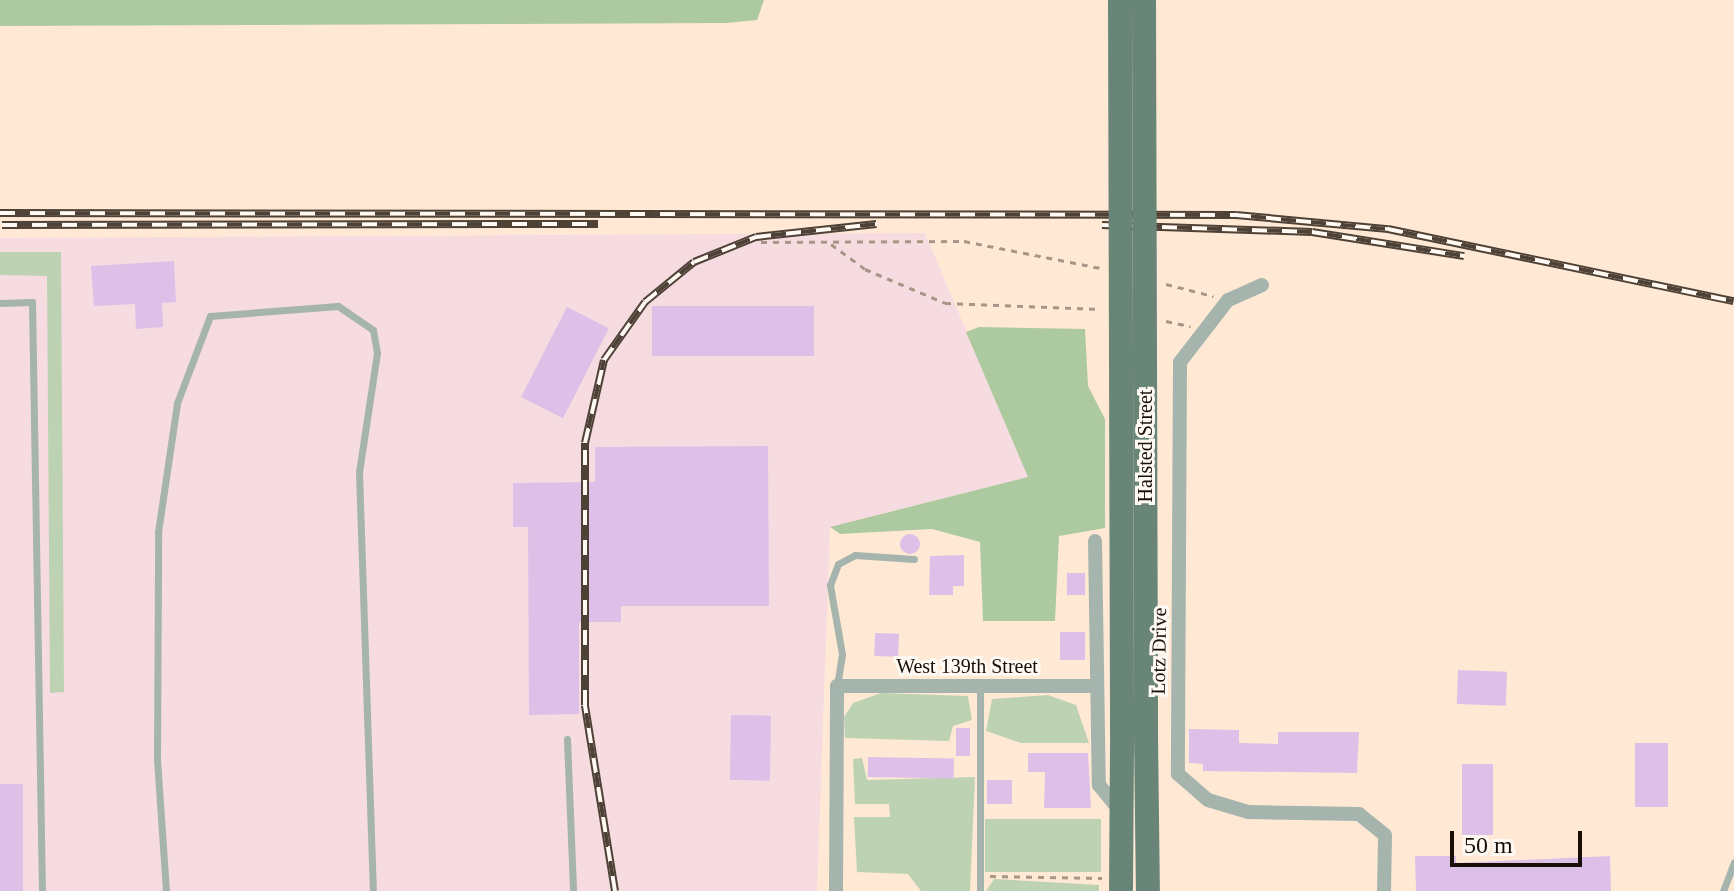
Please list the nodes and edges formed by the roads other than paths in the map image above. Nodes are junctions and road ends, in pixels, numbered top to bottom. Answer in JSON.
{"nodes":[{"id":1,"x":1120,"y":0,"type":"edge"},
{"id":2,"x":1144,"y":0,"type":"edge"},
{"id":3,"x":1262,"y":285,"type":"dead end"},
{"id":4,"x":0,"y":303,"type":"edge"},
{"id":5,"x":1095,"y":541,"type":"dead end"},
{"id":6,"x":914,"y":559,"type":"dead end"},
{"id":7,"x":837,"y":686,"type":"junction"},
{"id":8,"x":980,"y":686,"type":"junction"},
{"id":9,"x":1097,"y":686,"type":"junction"},
{"id":10,"x":1134,"y":734,"type":"junction"},
{"id":11,"x":567,"y":739,"type":"dead end"},
{"id":12,"x":1122,"y":813,"type":"junction"},
{"id":13,"x":1734,"y":862,"type":"edge"},
{"id":14,"x":1122,"y":884,"type":"edge"},
{"id":15,"x":42,"y":891,"type":"edge"},
{"id":16,"x":166,"y":891,"type":"edge"},
{"id":17,"x":373,"y":891,"type":"edge"},
{"id":18,"x":573,"y":891,"type":"edge"},
{"id":19,"x":836,"y":891,"type":"edge"},
{"id":20,"x":980,"y":891,"type":"edge"},
{"id":21,"x":1148,"y":891,"type":"edge"},
{"id":22,"x":1384,"y":891,"type":"edge"},
{"id":23,"x":1723,"y":891,"type":"edge"}],
"edges":[{"from":1,"to":10,"type":"main road","name":"Halsted Street","bridge":true},
{"from":2,"to":10,"type":"main road","name":"Halsted Street","bridge":true},
{"from":3,"to":22,"type":"street","name":"Lotz Drive"},
{"from":4,"to":15,"type":"lane"},
{"from":5,"to":9,"type":"street"},
{"from":6,"to":7,"type":"lane"},
{"from":7,"to":8,"type":"street","name":"West 139th Street"},
{"from":7,"to":19,"type":"street"},
{"from":8,"to":9,"type":"street","name":"West 139th Street"},
{"from":8,"to":20,"type":"lane"},
{"from":9,"to":12,"type":"street"},
{"from":10,"to":12,"type":"main road","name":"Halsted Street"},
{"from":10,"to":21,"type":"main road","name":"Halsted Street"},
{"from":11,"to":18,"type":"lane"},
{"from":12,"to":14,"type":"main road","name":"Halsted Street"},
{"from":13,"to":23,"type":"lane"},
{"from":16,"to":17,"type":"lane"}]}
